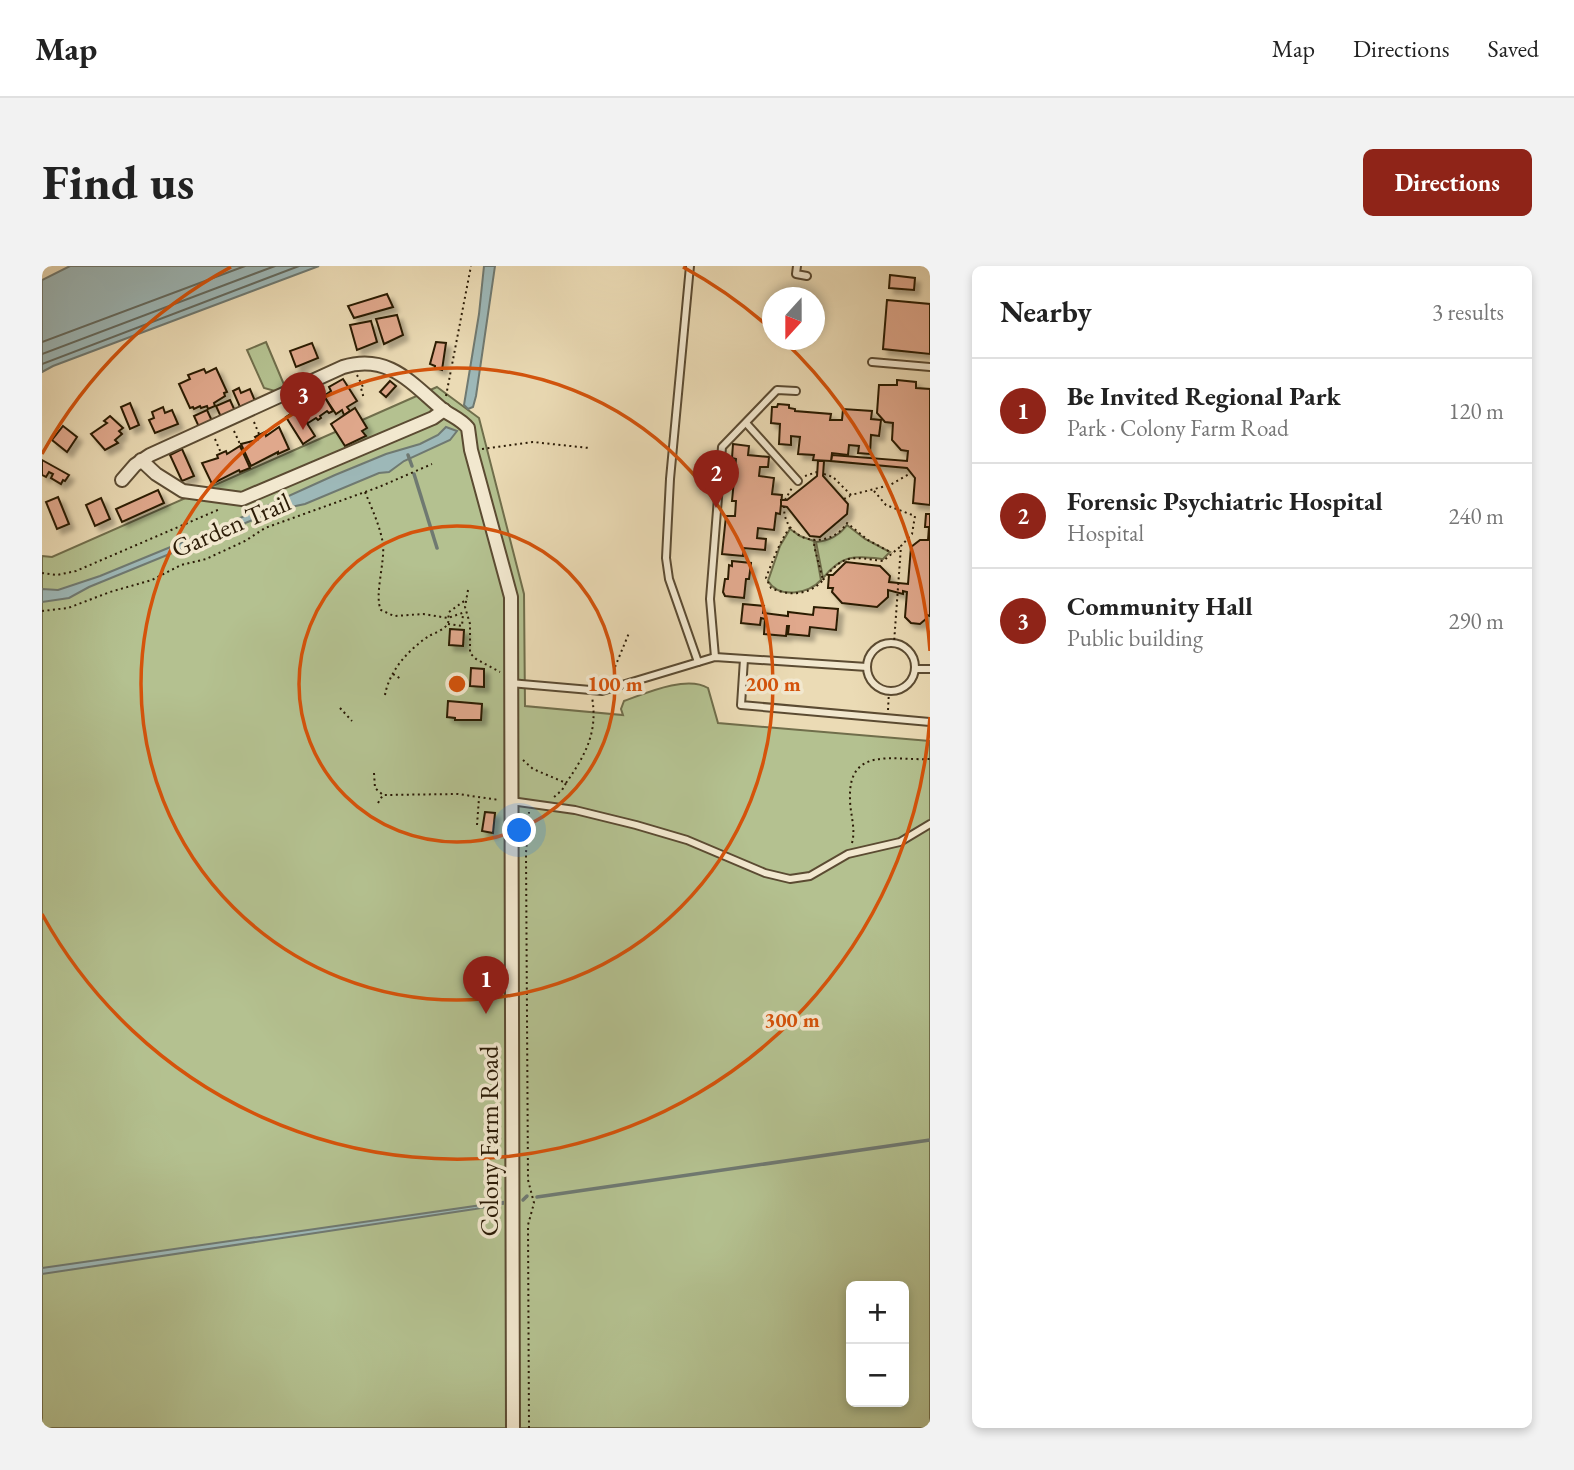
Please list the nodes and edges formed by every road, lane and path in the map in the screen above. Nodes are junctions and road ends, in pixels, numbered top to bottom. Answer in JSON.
{"nodes":[{"id":1,"x":471,"y":266,"type":"edge"},
{"id":2,"x":690,"y":266,"type":"edge"},
{"id":3,"x":797,"y":266,"type":"edge"},
{"id":4,"x":807,"y":276,"type":"dead end"},
{"id":5,"x":873,"y":362,"type":"dead end"},
{"id":6,"x":354,"y":364,"type":"junction"},
{"id":7,"x":930,"y":367,"type":"edge"},
{"id":8,"x":796,"y":391,"type":"dead end"},
{"id":9,"x":447,"y":395,"type":"dead end"},
{"id":10,"x":364,"y":399,"type":"dead end"},
{"id":11,"x":444,"y":410,"type":"junction"},
{"id":12,"x":746,"y":423,"type":"junction"},
{"id":13,"x":257,"y":429,"type":"dead end"},
{"id":14,"x":259,"y":434,"type":"dead end"},
{"id":15,"x":237,"y":438,"type":"dead end"},
{"id":16,"x":240,"y":444,"type":"dead end"},
{"id":17,"x":218,"y":447,"type":"dead end"},
{"id":18,"x":589,"y":448,"type":"dead end"},
{"id":19,"x":471,"y":450,"type":"junction"},
{"id":20,"x":221,"y":453,"type":"dead end"},
{"id":21,"x":141,"y":460,"type":"junction"},
{"id":22,"x":432,"y":464,"type":"dead end"},
{"id":23,"x":911,"y":473,"type":"dead end"},
{"id":24,"x":824,"y":474,"type":"dead end"},
{"id":25,"x":122,"y":480,"type":"dead end"},
{"id":26,"x":798,"y":481,"type":"dead end"},
{"id":27,"x":874,"y":491,"type":"junction"},
{"id":28,"x":365,"y":492,"type":"junction"},
{"id":29,"x":851,"y":495,"type":"junction"},
{"id":30,"x":242,"y":499,"type":"junction"},
{"id":31,"x":844,"y":499,"type":"dead end"},
{"id":32,"x":784,"y":506,"type":"dead end"},
{"id":33,"x":790,"y":527,"type":"junction"},
{"id":34,"x":815,"y":540,"type":"junction"},
{"id":35,"x":901,"y":546,"type":"junction"},
{"id":36,"x":892,"y":552,"type":"junction"},
{"id":37,"x":42,"y":573,"type":"edge"},
{"id":38,"x":823,"y":580,"type":"junction"},
{"id":39,"x":468,"y":590,"type":"dead end"},
{"id":40,"x":467,"y":599,"type":"junction"},
{"id":41,"x":42,"y":611,"type":"edge"},
{"id":42,"x":464,"y":612,"type":"junction"},
{"id":43,"x":411,"y":614,"type":"junction"},
{"id":44,"x":448,"y":618,"type":"junction"},
{"id":45,"x":411,"y":619,"type":"dead end"},
{"id":46,"x":448,"y":624,"type":"junction"},
{"id":47,"x":462,"y":626,"type":"junction"},
{"id":48,"x":470,"y":632,"type":"junction"},
{"id":49,"x":629,"y":633,"type":"dead end"},
{"id":50,"x":894,"y":643,"type":"junction"},
{"id":51,"x":715,"y":657,"type":"junction"},
{"id":52,"x":744,"y":659,"type":"junction"},
{"id":53,"x":698,"y":662,"type":"junction"},
{"id":54,"x":867,"y":667,"type":"junction"},
{"id":55,"x":916,"y":669,"type":"junction"},
{"id":56,"x":930,"y":669,"type":"edge"},
{"id":57,"x":393,"y":673,"type":"junction"},
{"id":58,"x":508,"y":678,"type":"junction"},
{"id":59,"x":401,"y":679,"type":"dead end"},
{"id":60,"x":618,"y":687,"type":"junction"},
{"id":61,"x":591,"y":690,"type":"junction"},
{"id":62,"x":889,"y":691,"type":"junction"},
{"id":63,"x":385,"y":695,"type":"dead end"},
{"id":64,"x":340,"y":708,"type":"dead end"},
{"id":65,"x":887,"y":718,"type":"junction"},
{"id":66,"x":352,"y":721,"type":"dead end"},
{"id":67,"x":930,"y":722,"type":"edge"},
{"id":68,"x":522,"y":757,"type":"dead end"},
{"id":69,"x":930,"y":759,"type":"edge"},
{"id":70,"x":374,"y":773,"type":"dead end"},
{"id":71,"x":566,"y":783,"type":"junction"},
{"id":72,"x":383,"y":795,"type":"junction"},
{"id":73,"x":479,"y":796,"type":"junction"},
{"id":74,"x":509,"y":801,"type":"junction"},
{"id":75,"x":378,"y":803,"type":"dead end"},
{"id":76,"x":531,"y":804,"type":"junction"},
{"id":77,"x":545,"y":806,"type":"junction"},
{"id":78,"x":930,"y":824,"type":"edge"},
{"id":79,"x":477,"y":825,"type":"dead end"},
{"id":80,"x":848,"y":854,"type":"junction"},
{"id":81,"x":513,"y":1428,"type":"edge"},
{"id":82,"x":529,"y":1428,"type":"edge"}],
"edges":[{"from":1,"to":9,"type":"path"},
{"from":2,"to":53,"type":"lane"},
{"from":3,"to":4,"type":"lane"},
{"from":5,"to":7,"type":"lane"},
{"from":6,"to":10,"type":"path"},
{"from":6,"to":11,"type":"street","name":"Colony Farm Road"},
{"from":6,"to":21,"type":"street"},
{"from":8,"to":12,"type":"lane"},
{"from":11,"to":19,"type":"street","name":"Colony Farm Road"},
{"from":11,"to":30,"type":"street"},
{"from":12,"to":26,"type":"lane"},
{"from":12,"to":51,"type":"lane"},
{"from":13,"to":14,"type":"path"},
{"from":15,"to":16,"type":"path"},
{"from":17,"to":20,"type":"path"},
{"from":18,"to":19,"type":"path"},
{"from":19,"to":58,"type":"street","name":"Colony Farm Road"},
{"from":21,"to":25,"type":"street"},
{"from":21,"to":30,"type":"street"},
{"from":22,"to":28,"type":"path","name":"Garden Trail"},
{"from":23,"to":27,"type":"path"},
{"from":24,"to":29,"type":"path"},
{"from":27,"to":29,"type":"path"},
{"from":27,"to":35,"type":"path"},
{"from":28,"to":41,"type":"path","name":"Garden Trail"},
{"from":28,"to":43,"type":"path"},
{"from":29,"to":31,"type":"path"},
{"from":30,"to":37,"type":"path"},
{"from":32,"to":33,"type":"path"},
{"from":33,"to":34,"type":"path"},
{"from":33,"to":38,"type":"path"},
{"from":34,"to":36,"type":"path"},
{"from":34,"to":38,"type":"path"},
{"from":35,"to":36,"type":"path"},
{"from":35,"to":50,"type":"path"},
{"from":36,"to":38,"type":"path"},
{"from":39,"to":40,"type":"path"},
{"from":40,"to":42,"type":"path"},
{"from":40,"to":44,"type":"path"},
{"from":42,"to":44,"type":"path"},
{"from":42,"to":47,"type":"path"},
{"from":42,"to":48,"type":"path"},
{"from":43,"to":44,"type":"path"},
{"from":43,"to":45,"type":"path"},
{"from":44,"to":46,"type":"path"},
{"from":46,"to":47,"type":"path"},
{"from":46,"to":57,"type":"path"},
{"from":47,"to":48,"type":"path"},
{"from":48,"to":58,"type":"path"},
{"from":49,"to":60,"type":"path"},
{"from":50,"to":54,"type":"lane"},
{"from":50,"to":55,"type":"lane"},
{"from":51,"to":52,"type":"lane"},
{"from":51,"to":53,"type":"lane"},
{"from":52,"to":54,"type":"lane"},
{"from":52,"to":65,"type":"lane"},
{"from":53,"to":60,"type":"lane"},
{"from":54,"to":62,"type":"lane"},
{"from":55,"to":56,"type":"lane"},
{"from":55,"to":62,"type":"lane"},
{"from":57,"to":59,"type":"path"},
{"from":57,"to":63,"type":"path"},
{"from":58,"to":61,"type":"lane"},
{"from":58,"to":74,"type":"street","name":"Colony Farm Road"},
{"from":60,"to":61,"type":"lane"},
{"from":61,"to":71,"type":"path"},
{"from":62,"to":65,"type":"path"},
{"from":64,"to":66,"type":"path"},
{"from":65,"to":67,"type":"lane"},
{"from":68,"to":71,"type":"path"},
{"from":69,"to":80,"type":"path"},
{"from":70,"to":72,"type":"path"},
{"from":71,"to":77,"type":"path"},
{"from":72,"to":73,"type":"path"},
{"from":72,"to":75,"type":"path"},
{"from":73,"to":74,"type":"path"},
{"from":73,"to":79,"type":"path"},
{"from":74,"to":76,"type":"lane"},
{"from":74,"to":81,"type":"street","name":"Colony Farm Road"},
{"from":76,"to":77,"type":"lane"},
{"from":76,"to":82,"type":"path"},
{"from":77,"to":80,"type":"lane"},
{"from":78,"to":80,"type":"lane"}]}
